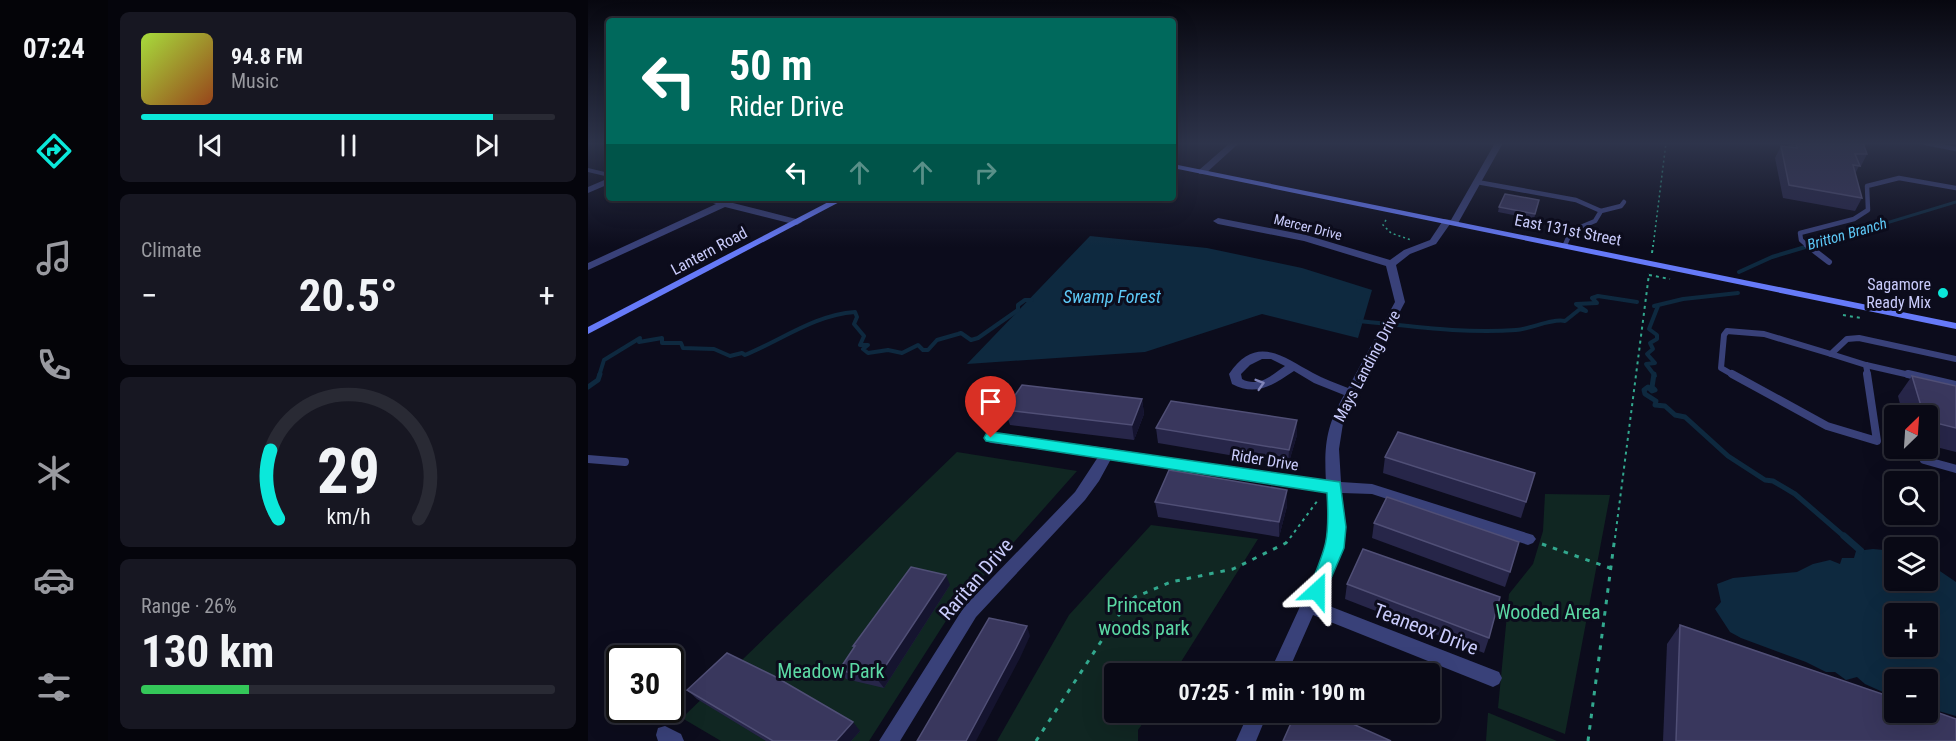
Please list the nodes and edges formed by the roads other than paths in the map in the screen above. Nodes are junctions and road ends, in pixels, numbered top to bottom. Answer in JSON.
{"nodes":[{"id":1,"x":1230,"y":178,"type":"edge"},
{"id":2,"x":1479,"y":178,"type":"edge"},
{"id":3,"x":606,"y":182,"type":"edge"},
{"id":4,"x":1477,"y":182,"type":"junction"},
{"id":5,"x":1956,"y":188,"type":"edge"},
{"id":6,"x":588,"y":189,"type":"edge"},
{"id":7,"x":712,"y":201,"type":"edge"},
{"id":8,"x":730,"y":201,"type":"edge"},
{"id":9,"x":837,"y":201,"type":"edge"},
{"id":10,"x":1624,"y":202,"type":"dead end"},
{"id":11,"x":724,"y":204,"type":"junction"},
{"id":12,"x":1601,"y":211,"type":"junction"},
{"id":13,"x":1218,"y":221,"type":"dead end"},
{"id":14,"x":797,"y":222,"type":"junction"},
{"id":15,"x":1450,"y":222,"type":"junction"},
{"id":16,"x":1565,"y":245,"type":"junction"},
{"id":17,"x":1829,"y":262,"type":"dead end"},
{"id":18,"x":1391,"y":264,"type":"junction"},
{"id":19,"x":588,"y":267,"type":"edge"},
{"id":20,"x":1956,"y":326,"type":"edge"},
{"id":21,"x":588,"y":331,"type":"edge"},
{"id":22,"x":1830,"y":354,"type":"junction"},
{"id":23,"x":1956,"y":359,"type":"edge"},
{"id":24,"x":1866,"y":365,"type":"junction"},
{"id":25,"x":1292,"y":367,"type":"dead end"},
{"id":26,"x":1956,"y":385,"type":"edge"},
{"id":27,"x":1351,"y":393,"type":"junction"},
{"id":28,"x":991,"y":438,"type":"dead end"},
{"id":29,"x":1107,"y":453,"type":"junction"},
{"id":30,"x":588,"y":459,"type":"edge"},
{"id":31,"x":1924,"y":460,"type":"dead end"},
{"id":32,"x":625,"y":462,"type":"dead end"},
{"id":33,"x":1956,"y":469,"type":"edge"},
{"id":34,"x":1334,"y":486,"type":"junction"},
{"id":35,"x":1528,"y":540,"type":"road end"},
{"id":36,"x":1310,"y":606,"type":"junction"},
{"id":37,"x":1283,"y":663,"type":"edge"},
{"id":38,"x":1493,"y":678,"type":"dead end"},
{"id":39,"x":1254,"y":723,"type":"edge"},
{"id":40,"x":889,"y":741,"type":"edge"},
{"id":41,"x":1246,"y":741,"type":"edge"}],
"edges":[{"from":1,"to":15,"type":"street","name":"East 131st Street"},
{"from":2,"to":4,"type":"street"},
{"from":3,"to":6,"type":"street"},
{"from":4,"to":12,"type":"lane"},
{"from":4,"to":15,"type":"street"},
{"from":5,"to":17,"type":"lane"},
{"from":7,"to":11,"type":"street"},
{"from":8,"to":11,"type":"street"},
{"from":9,"to":14,"type":"street","name":"Lantern Road"},
{"from":10,"to":12,"type":"lane"},
{"from":11,"to":14,"type":"street"},
{"from":11,"to":19,"type":"street"},
{"from":12,"to":16,"type":"lane"},
{"from":13,"to":18,"type":"street","name":"Mercer Drive"},
{"from":14,"to":21,"type":"street","name":"Lantern Road"},
{"from":15,"to":16,"type":"street","name":"East 131st Street"},
{"from":15,"to":18,"type":"street"},
{"from":16,"to":20,"type":"street","name":"East 131st Street"},
{"from":18,"to":27,"type":"street","name":"Mays Landing Drive"},
{"from":22,"to":23,"type":"lane"},
{"from":22,"to":24,"type":"lane"},
{"from":22,"to":24,"type":"lane"},
{"from":24,"to":26,"type":"lane"},
{"from":25,"to":27,"type":"street"},
{"from":27,"to":34,"type":"street","name":"Mays Landing Drive"},
{"from":28,"to":29,"type":"street","name":"Rider Drive"},
{"from":29,"to":34,"type":"street","name":"Rider Drive"},
{"from":29,"to":40,"type":"street","name":"Raritan Drive"},
{"from":30,"to":32,"type":"lane"},
{"from":31,"to":33,"type":"lane"},
{"from":34,"to":35,"type":"street","name":"Rider Drive"},
{"from":34,"to":36,"type":"street","name":"Mays Landing Drive"},
{"from":36,"to":37,"type":"street","name":"Mays Landing Drive"},
{"from":36,"to":38,"type":"street","name":"Teaneox Drive"},
{"from":39,"to":41,"type":"street"}]}
